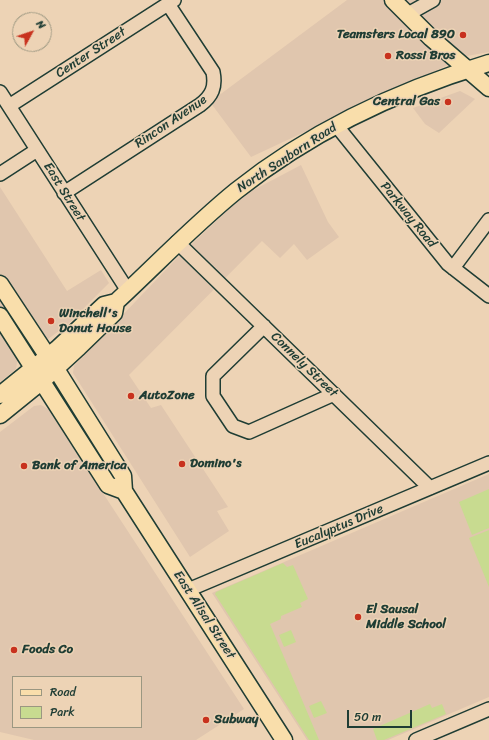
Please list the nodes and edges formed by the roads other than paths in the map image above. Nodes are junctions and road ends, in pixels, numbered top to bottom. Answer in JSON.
{"nodes":[{"id":1,"x":393,"y":0,"type":"edge"},
{"id":2,"x":433,"y":0,"type":"edge"},
{"id":3,"x":171,"y":2,"type":"edge"},
{"id":4,"x":408,"y":14,"type":"junction"},
{"id":5,"x":489,"y":63,"type":"edge"},
{"id":6,"x":466,"y":70,"type":"junction"},
{"id":7,"x":489,"y":88,"type":"edge"},
{"id":8,"x":0,"y":92,"type":"edge"},
{"id":9,"x":9,"y":106,"type":"junction"},
{"id":10,"x":336,"y":125,"type":"junction"},
{"id":11,"x":37,"y":150,"type":"junction"},
{"id":12,"x":0,"y":174,"type":"edge"},
{"id":13,"x":64,"y":193,"type":"junction"},
{"id":14,"x":489,"y":220,"type":"edge"},
{"id":15,"x":177,"y":242,"type":"junction"},
{"id":16,"x":453,"y":268,"type":"junction"},
{"id":17,"x":0,"y":284,"type":"edge"},
{"id":18,"x":128,"y":291,"type":"junction"},
{"id":19,"x":489,"y":296,"type":"edge"},
{"id":20,"x":0,"y":316,"type":"edge"},
{"id":21,"x":264,"y":326,"type":"junction"},
{"id":22,"x":52,"y":363,"type":"junction"},
{"id":23,"x":38,"y":375,"type":"junction"},
{"id":24,"x":0,"y":394,"type":"edge"},
{"id":25,"x":334,"y":394,"type":"junction"},
{"id":26,"x":0,"y":415,"type":"edge"},
{"id":27,"x":489,"y":463,"type":"edge"},
{"id":28,"x":430,"y":488,"type":"junction"},
{"id":29,"x":124,"y":491,"type":"junction"},
{"id":30,"x":188,"y":590,"type":"junction"},
{"id":31,"x":489,"y":709,"type":"edge"},
{"id":32,"x":284,"y":740,"type":"edge"},
{"id":33,"x":416,"y":740,"type":"edge"}],
"edges":[{"from":1,"to":4,"type":"main road"},
{"from":2,"to":4,"type":"street"},
{"from":3,"to":9,"type":"street","name":"Center Street"},
{"from":3,"to":13,"type":"street","name":"Rincon Avenue"},
{"from":4,"to":6,"type":"main road"},
{"from":5,"to":6,"type":"main road","name":"North Sanborn Road"},
{"from":6,"to":7,"type":"main road"},
{"from":6,"to":10,"type":"main road","name":"North Sanborn Road"},
{"from":8,"to":9,"type":"street","name":"East Street"},
{"from":9,"to":11,"type":"street","name":"East Street"},
{"from":10,"to":15,"type":"main road","name":"North Sanborn Road"},
{"from":10,"to":16,"type":"street","name":"Parkway Road"},
{"from":11,"to":12,"type":"street"},
{"from":11,"to":13,"type":"street","name":"East Street"},
{"from":13,"to":18,"type":"street","name":"East Street"},
{"from":14,"to":16,"type":"street"},
{"from":15,"to":18,"type":"main road","name":"North Sanborn Road"},
{"from":15,"to":21,"type":"street","name":"Connely Street"},
{"from":16,"to":19,"type":"street","name":"Parkway Road"},
{"from":17,"to":22,"type":"main road","name":"East Alisal Street"},
{"from":18,"to":22,"type":"main road","name":"North Sanborn Road"},
{"from":20,"to":23,"type":"main road"},
{"from":21,"to":25,"type":"street","name":"Connely Street"},
{"from":21,"to":25,"type":"street"},
{"from":22,"to":23,"type":"main road","name":"North Sanborn Road"},
{"from":22,"to":29,"type":"main road","name":"East Alisal Street"},
{"from":23,"to":24,"type":"main road"},
{"from":23,"to":26,"type":"main road"},
{"from":23,"to":29,"type":"main road"},
{"from":25,"to":28,"type":"street","name":"Connely Street"},
{"from":27,"to":28,"type":"street","name":"Eucalyptus Drive"},
{"from":28,"to":30,"type":"street","name":"Eucalyptus Drive"},
{"from":29,"to":30,"type":"main road","name":"East Alisal Street"},
{"from":30,"to":32,"type":"main road","name":"East Alisal Street"},
{"from":31,"to":33,"type":"street"}]}
